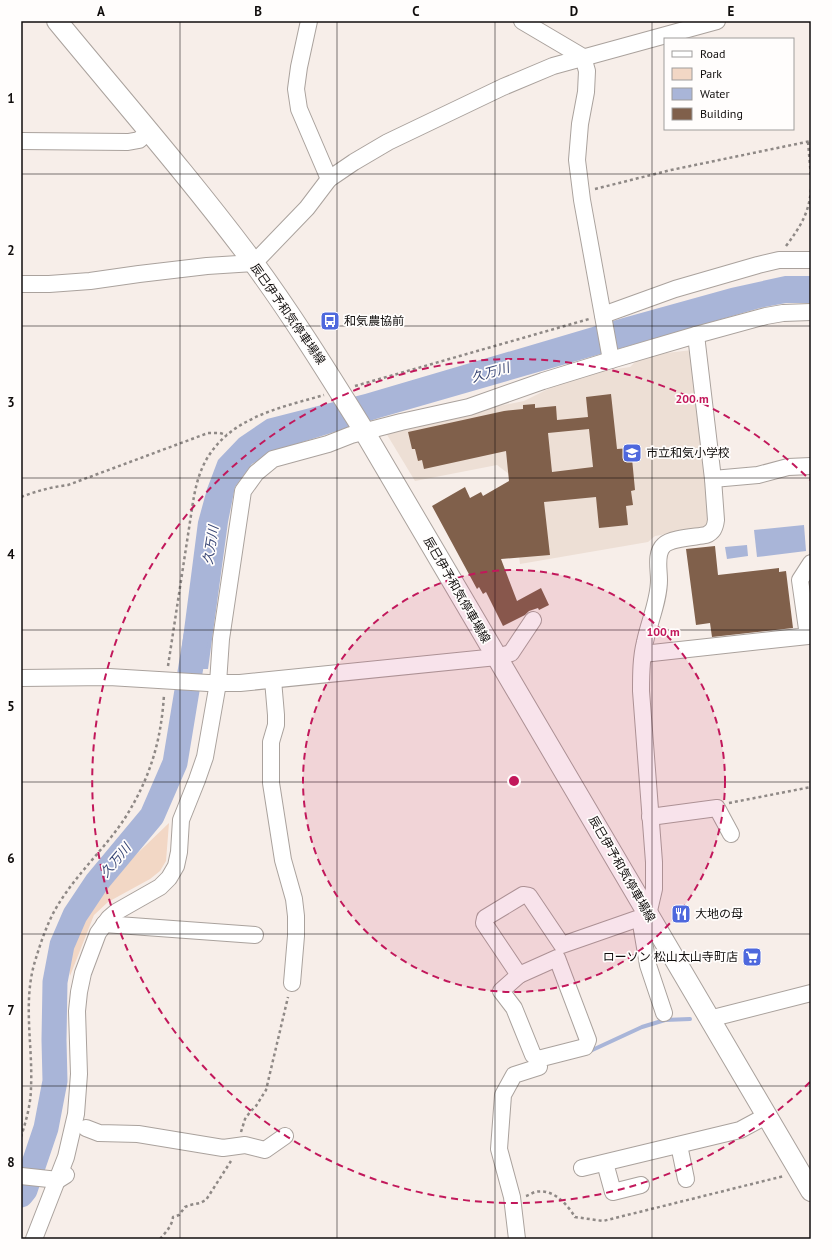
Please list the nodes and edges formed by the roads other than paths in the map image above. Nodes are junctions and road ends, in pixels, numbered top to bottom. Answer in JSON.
{"nodes":[{"id":1,"x":57,"y":21,"type":"edge"},
{"id":2,"x":309,"y":21,"type":"edge"},
{"id":3,"x":522,"y":21,"type":"edge"},
{"id":4,"x":717,"y":21,"type":"edge"},
{"id":5,"x":582,"y":57,"type":"junction"},
{"id":6,"x":149,"y":131,"type":"junction"},
{"id":7,"x":21,"y":141,"type":"edge"},
{"id":8,"x":329,"y":179,"type":"junction"},
{"id":9,"x":811,"y":260,"type":"edge"},
{"id":10,"x":254,"y":264,"type":"junction"},
{"id":11,"x":21,"y":284,"type":"edge"},
{"id":12,"x":811,"y":312,"type":"edge"},
{"id":13,"x":603,"y":316,"type":"junction"},
{"id":14,"x":696,"y":335,"type":"junction"},
{"id":15,"x":610,"y":357,"type":"junction"},
{"id":16,"x":363,"y":429,"type":"junction"},
{"id":17,"x":811,"y":466,"type":"edge"},
{"id":18,"x":713,"y":479,"type":"junction"},
{"id":19,"x":811,"y":563,"type":"edge"},
{"id":20,"x":533,"y":620,"type":"dead end"},
{"id":21,"x":643,"y":654,"type":"junction"},
{"id":22,"x":497,"y":657,"type":"junction"},
{"id":23,"x":21,"y":678,"type":"edge"},
{"id":24,"x":273,"y":680,"type":"junction"},
{"id":25,"x":213,"y":683,"type":"junction"},
{"id":26,"x":650,"y":817,"type":"junction"},
{"id":27,"x":730,"y":834,"type":"dead end"},
{"id":28,"x":644,"y":916,"type":"junction"},
{"id":29,"x":104,"y":924,"type":"junction"},
{"id":30,"x":255,"y":935,"type":"dead end"},
{"id":31,"x":559,"y":952,"type":"junction"},
{"id":32,"x":519,"y":975,"type":"junction"},
{"id":33,"x":292,"y":983,"type":"road end"},
{"id":34,"x":811,"y":993,"type":"edge"},
{"id":35,"x":664,"y":1013,"type":"dead end"},
{"id":36,"x":709,"y":1019,"type":"junction"},
{"id":37,"x":538,"y":1059,"type":"junction"},
{"id":38,"x":79,"y":1074,"type":"junction"},
{"id":39,"x":766,"y":1116,"type":"junction"},
{"id":40,"x":86,"y":1128,"type":"junction"},
{"id":41,"x":285,"y":1136,"type":"dead end"},
{"id":42,"x":679,"y":1145,"type":"junction"},
{"id":43,"x":605,"y":1163,"type":"junction"},
{"id":44,"x":582,"y":1168,"type":"dead end"},
{"id":45,"x":21,"y":1176,"type":"edge"},
{"id":46,"x":686,"y":1179,"type":"dead end"},
{"id":47,"x":55,"y":1180,"type":"junction"},
{"id":48,"x":641,"y":1185,"type":"dead end"},
{"id":49,"x":811,"y":1191,"type":"edge"},
{"id":50,"x":34,"y":1239,"type":"edge"},
{"id":51,"x":517,"y":1239,"type":"edge"}],
"edges":[{"from":1,"to":6,"type":"main road","name":"辰巳伊予和気停車場線"},
{"from":2,"to":8,"type":"street"},
{"from":3,"to":5,"type":"street"},
{"from":4,"to":5,"type":"street"},
{"from":5,"to":8,"type":"street"},
{"from":5,"to":13,"type":"street"},
{"from":6,"to":7,"type":"street"},
{"from":6,"to":10,"type":"main road","name":"辰巳伊予和気停車場線"},
{"from":8,"to":10,"type":"street"},
{"from":9,"to":13,"type":"street"},
{"from":10,"to":11,"type":"street"},
{"from":10,"to":16,"type":"main road","name":"辰巳伊予和気停車場線"},
{"from":12,"to":14,"type":"street"},
{"from":13,"to":15,"type":"street"},
{"from":14,"to":15,"type":"street"},
{"from":14,"to":18,"type":"street"},
{"from":15,"to":16,"type":"street"},
{"from":16,"to":22,"type":"main road","name":"辰巳伊予和気停車場線"},
{"from":16,"to":25,"type":"street"},
{"from":17,"to":18,"type":"street"},
{"from":18,"to":21,"type":"street"},
{"from":19,"to":21,"type":"street"},
{"from":20,"to":22,"type":"street"},
{"from":21,"to":26,"type":"street"},
{"from":22,"to":24,"type":"street"},
{"from":22,"to":28,"type":"main road","name":"辰巳伊予和気停車場線"},
{"from":23,"to":25,"type":"street"},
{"from":24,"to":25,"type":"street"},
{"from":24,"to":33,"type":"street"},
{"from":25,"to":29,"type":"street"},
{"from":26,"to":27,"type":"street"},
{"from":26,"to":28,"type":"street"},
{"from":28,"to":31,"type":"street"},
{"from":28,"to":35,"type":"street"},
{"from":28,"to":36,"type":"main road","name":"辰巳伊予和気停車場線"},
{"from":29,"to":30,"type":"street"},
{"from":29,"to":38,"type":"street"},
{"from":31,"to":32,"type":"street"},
{"from":31,"to":32,"type":"street"},
{"from":31,"to":37,"type":"street"},
{"from":32,"to":37,"type":"street"},
{"from":34,"to":36,"type":"street"},
{"from":36,"to":39,"type":"main road","name":"辰巳伊予和気停車場線"},
{"from":37,"to":51,"type":"street"},
{"from":38,"to":40,"type":"street"},
{"from":38,"to":47,"type":"street"},
{"from":39,"to":42,"type":"street"},
{"from":39,"to":49,"type":"main road","name":"辰巳伊予和気停車場線"},
{"from":40,"to":41,"type":"street"},
{"from":40,"to":47,"type":"street"},
{"from":42,"to":43,"type":"street"},
{"from":42,"to":46,"type":"street"},
{"from":43,"to":44,"type":"street"},
{"from":43,"to":48,"type":"street"},
{"from":45,"to":47,"type":"street"},
{"from":47,"to":50,"type":"street"}]}
